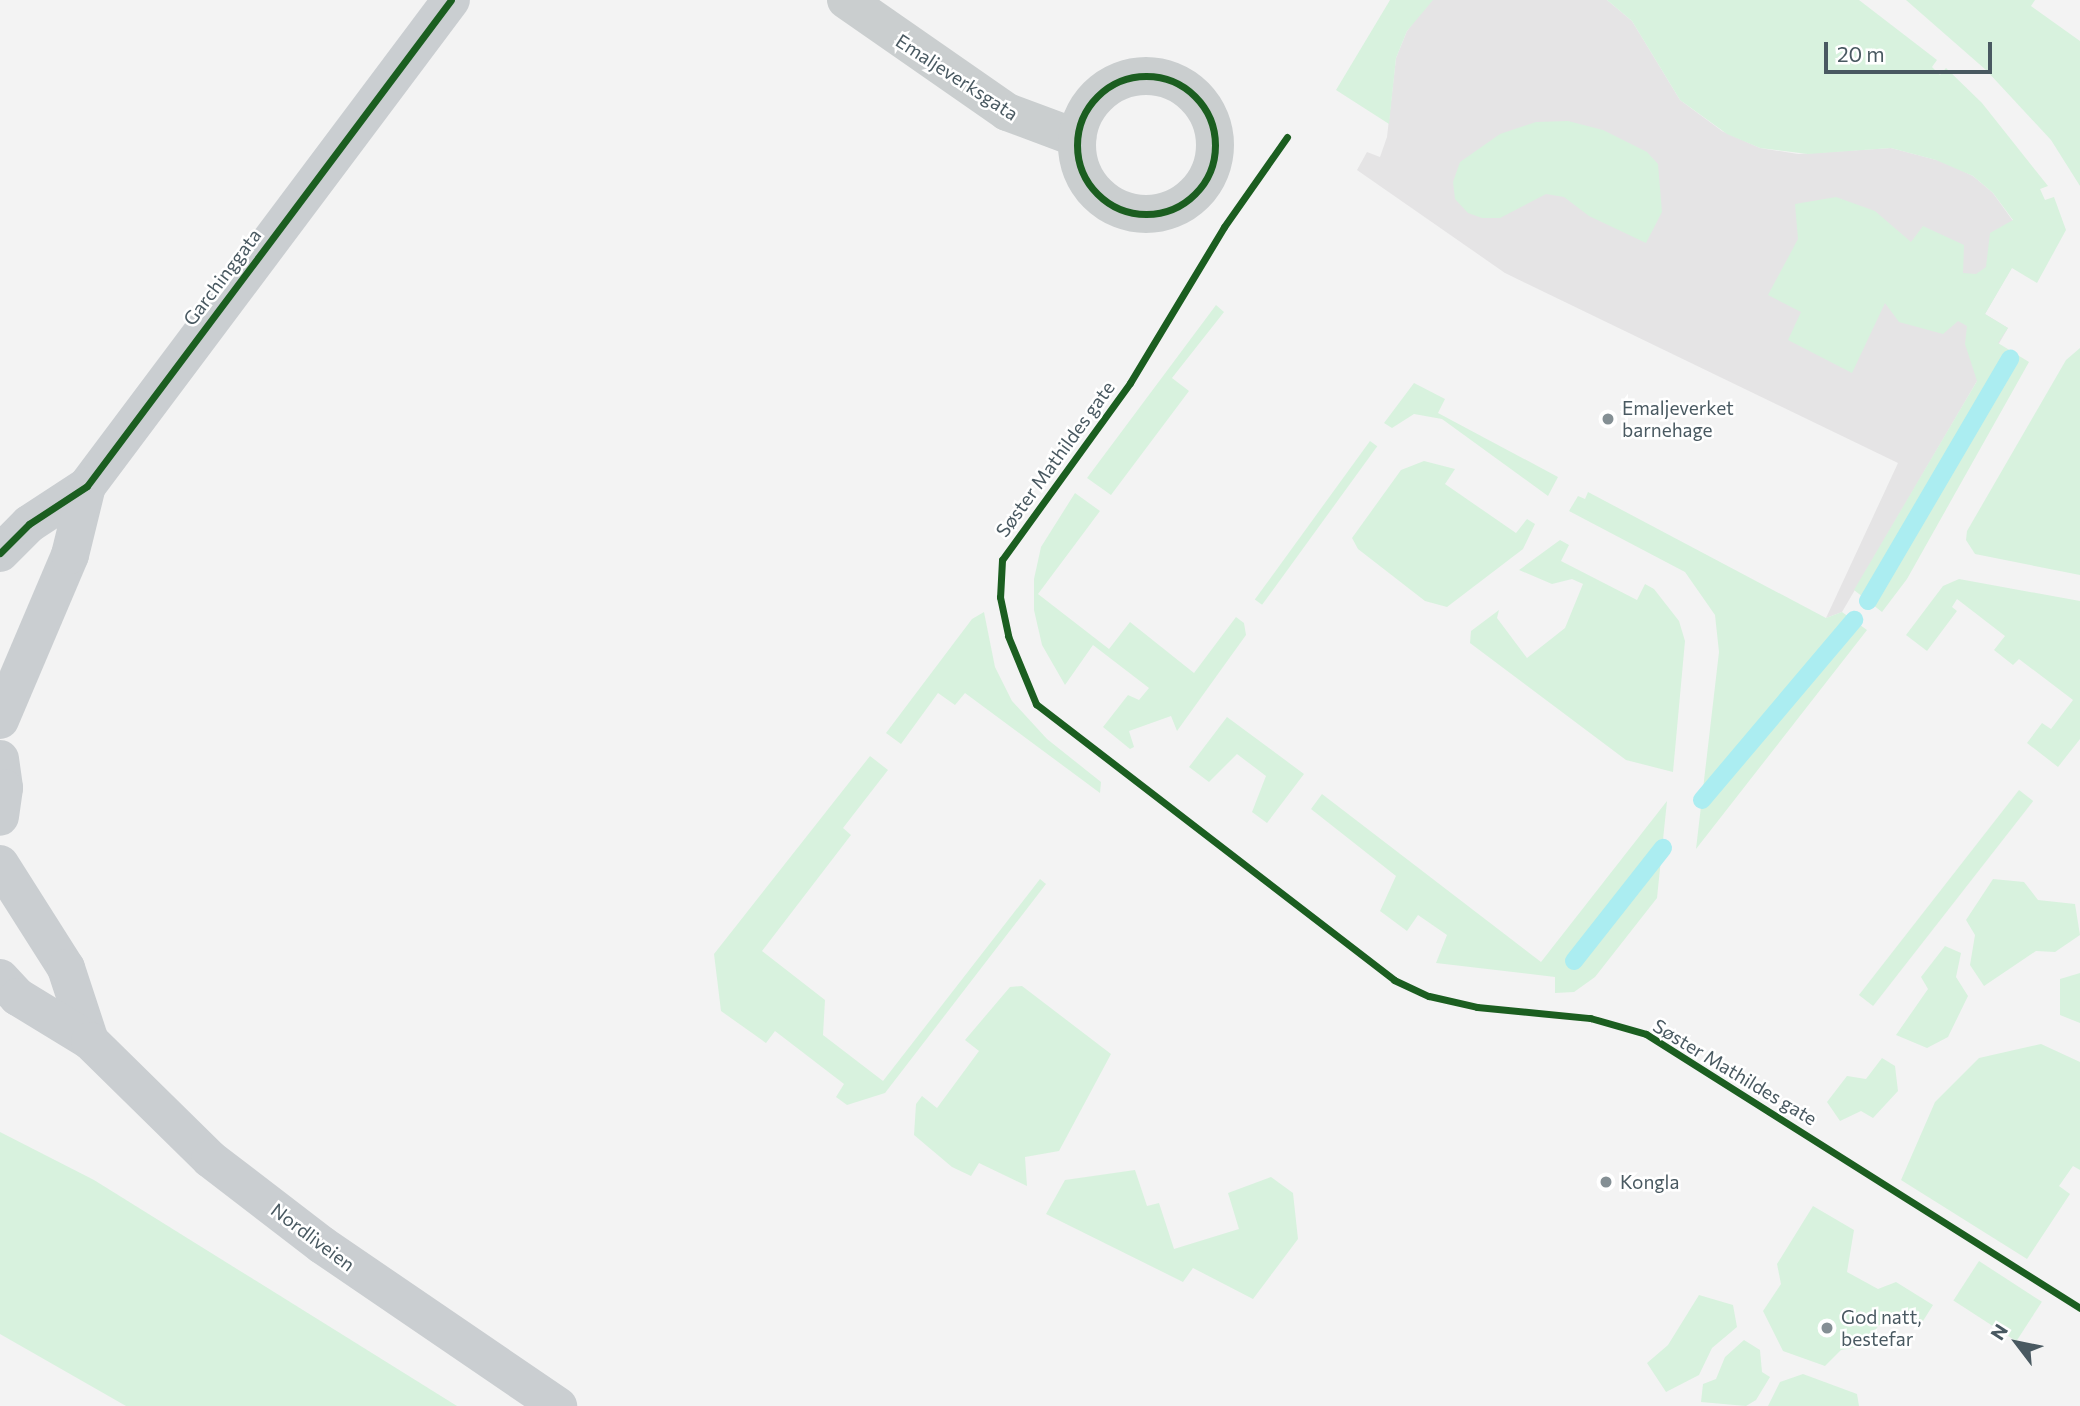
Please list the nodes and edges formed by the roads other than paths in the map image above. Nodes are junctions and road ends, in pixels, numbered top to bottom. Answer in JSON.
{"nodes":[{"id":1,"x":451,"y":0,"type":"edge"},
{"id":2,"x":846,"y":0,"type":"edge"},
{"id":3,"x":1077,"y":138,"type":"dead end"},
{"id":4,"x":87,"y":486,"type":"junction"},
{"id":5,"x":0,"y":554,"type":"edge"},
{"id":6,"x":0,"y":720,"type":"edge"},
{"id":7,"x":0,"y":759,"type":"edge"},
{"id":8,"x":0,"y":817,"type":"edge"},
{"id":9,"x":0,"y":864,"type":"edge"},
{"id":10,"x":0,"y":978,"type":"edge"},
{"id":11,"x":90,"y":1041,"type":"junction"},
{"id":12,"x":558,"y":1406,"type":"edge"}],
"edges":[{"from":1,"to":4,"type":"main road","name":"Garchinggata"},
{"from":2,"to":3,"type":"street","name":"Emaljeverksgata"},
{"from":4,"to":5,"type":"main road","name":"Garchinggata"},
{"from":4,"to":6,"type":"main road","name":"Garchinggata"},
{"from":7,"to":8,"type":"main road"},
{"from":9,"to":11,"type":"main road","name":"Nordliveien"},
{"from":10,"to":11,"type":"main road","name":"Nordliveien"},
{"from":11,"to":12,"type":"main road","name":"Nordliveien"}]}
